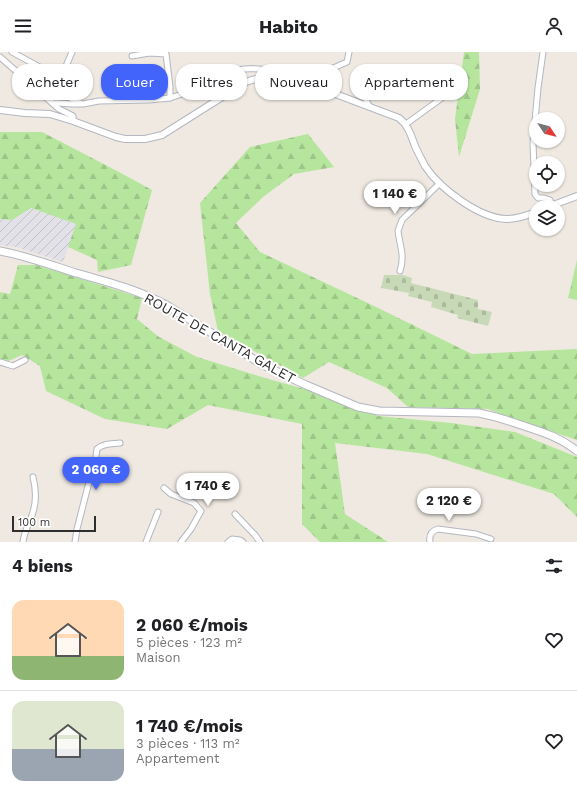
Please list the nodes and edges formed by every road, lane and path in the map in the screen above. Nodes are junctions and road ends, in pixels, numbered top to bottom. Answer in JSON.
{"nodes":[{"id":1,"x":12,"y":52,"type":"edge"},
{"id":2,"x":72,"y":52,"type":"edge"},
{"id":3,"x":349,"y":52,"type":"edge"},
{"id":4,"x":543,"y":52,"type":"edge"},
{"id":5,"x":132,"y":56,"type":"dead end"},
{"id":6,"x":0,"y":57,"type":"edge"},
{"id":7,"x":34,"y":64,"type":"edge"},
{"id":8,"x":67,"y":64,"type":"edge"},
{"id":9,"x":342,"y":64,"type":"edge"},
{"id":10,"x":255,"y":69,"type":"edge"},
{"id":11,"x":255,"y":78,"type":"edge"},
{"id":12,"x":342,"y":96,"type":"edge"},
{"id":13,"x":170,"y":98,"type":"junction"},
{"id":14,"x":74,"y":100,"type":"edge"},
{"id":15,"x":366,"y":100,"type":"edge"},
{"id":16,"x":439,"y":100,"type":"edge"},
{"id":17,"x":53,"y":103,"type":"junction"},
{"id":18,"x":83,"y":104,"type":"junction"},
{"id":19,"x":369,"y":106,"type":"junction"},
{"id":20,"x":0,"y":110,"type":"edge"},
{"id":21,"x":73,"y":121,"type":"junction"},
{"id":22,"x":406,"y":124,"type":"junction"},
{"id":23,"x":440,"y":183,"type":"junction"},
{"id":24,"x":577,"y":196,"type":"edge"},
{"id":25,"x":550,"y":200,"type":"edge"},
{"id":26,"x":565,"y":200,"type":"edge"},
{"id":27,"x":529,"y":215,"type":"edge"},
{"id":28,"x":0,"y":251,"type":"edge"},
{"id":29,"x":400,"y":271,"type":"dead end"},
{"id":30,"x":25,"y":360,"type":"dead end"},
{"id":31,"x":0,"y":362,"type":"edge"},
{"id":32,"x":120,"y":443,"type":"dead end"},
{"id":33,"x":577,"y":450,"type":"edge"},
{"id":34,"x":32,"y":477,"type":"dead end"},
{"id":35,"x":164,"y":488,"type":"dead end"},
{"id":36,"x":158,"y":512,"type":"dead end"},
{"id":37,"x":235,"y":514,"type":"dead end"},
{"id":38,"x":490,"y":539,"type":"dead end"},
{"id":39,"x":23,"y":542,"type":"edge"},
{"id":40,"x":75,"y":542,"type":"edge"},
{"id":41,"x":146,"y":542,"type":"edge"},
{"id":42,"x":182,"y":542,"type":"edge"},
{"id":43,"x":228,"y":542,"type":"edge"},
{"id":44,"x":243,"y":542,"type":"edge"},
{"id":45,"x":260,"y":542,"type":"edge"},
{"id":46,"x":430,"y":542,"type":"edge"}],
"edges":[{"from":1,"to":7,"type":"street"},
{"from":2,"to":8,"type":"street"},
{"from":3,"to":9,"type":"street"},
{"from":4,"to":25,"type":"street"},
{"from":5,"to":13,"type":"street"},
{"from":6,"to":17,"type":"street"},
{"from":10,"to":13,"type":"street"},
{"from":11,"to":21,"type":"street"},
{"from":12,"to":19,"type":"street"},
{"from":13,"to":18,"type":"street"},
{"from":14,"to":18,"type":"street"},
{"from":15,"to":19,"type":"street"},
{"from":16,"to":22,"type":"street"},
{"from":17,"to":18,"type":"street"},
{"from":17,"to":21,"type":"street"},
{"from":19,"to":22,"type":"street"},
{"from":20,"to":21,"type":"street"},
{"from":22,"to":23,"type":"street"},
{"from":23,"to":27,"type":"street"},
{"from":23,"to":29,"type":"street"},
{"from":24,"to":26,"type":"street"},
{"from":28,"to":33,"type":"main road","name":"ROUTE DE CANTA GALET"},
{"from":30,"to":31,"type":"street"},
{"from":32,"to":40,"type":"street"},
{"from":34,"to":39,"type":"street"},
{"from":35,"to":42,"type":"street"},
{"from":36,"to":41,"type":"street"},
{"from":37,"to":45,"type":"street"},
{"from":38,"to":46,"type":"street"},
{"from":43,"to":44,"type":"street"}]}
